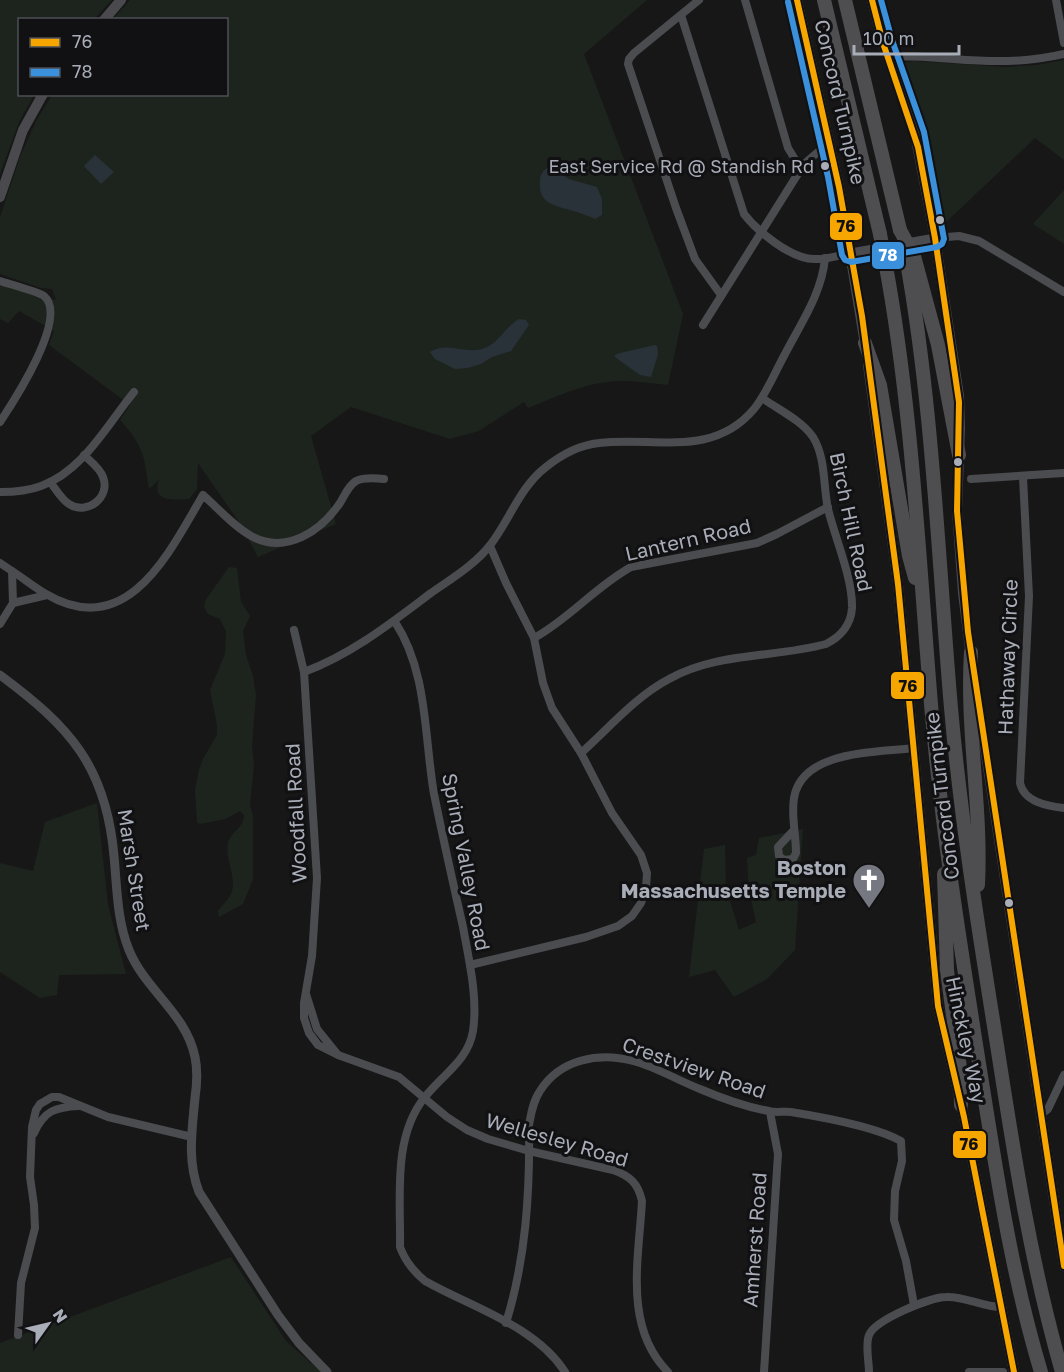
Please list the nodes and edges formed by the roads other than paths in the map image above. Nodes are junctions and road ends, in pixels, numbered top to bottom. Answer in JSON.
{"nodes":[{"id":1,"x":121,"y":0,"type":"edge"},
{"id":2,"x":699,"y":0,"type":"edge"},
{"id":3,"x":745,"y":0,"type":"edge"},
{"id":4,"x":797,"y":0,"type":"edge"},
{"id":5,"x":824,"y":0,"type":"edge"},
{"id":6,"x":845,"y":0,"type":"edge"},
{"id":7,"x":872,"y":0,"type":"edge"},
{"id":8,"x":1056,"y":0,"type":"edge"},
{"id":9,"x":681,"y":15,"type":"junction"},
{"id":10,"x":106,"y":18,"type":"edge"},
{"id":11,"x":1064,"y":43,"type":"edge"},
{"id":12,"x":1064,"y":54,"type":"edge"},
{"id":13,"x":888,"y":58,"type":"junction"},
{"id":14,"x":42,"y":96,"type":"edge"},
{"id":15,"x":831,"y":148,"type":"junction"},
{"id":16,"x":801,"y":169,"type":"junction"},
{"id":17,"x":0,"y":197,"type":"edge"},
{"id":18,"x":762,"y":232,"type":"junction"},
{"id":19,"x":935,"y":238,"type":"junction"},
{"id":20,"x":851,"y":253,"type":"junction"},
{"id":21,"x":910,"y":256,"type":"junction"},
{"id":22,"x":825,"y":258,"type":"junction"},
{"id":23,"x":0,"y":281,"type":"edge"},
{"id":24,"x":1064,"y":292,"type":"edge"},
{"id":25,"x":722,"y":295,"type":"junction"},
{"id":26,"x":703,"y":325,"type":"dead end"},
{"id":27,"x":866,"y":343,"type":"junction"},
{"id":28,"x":134,"y":392,"type":"dead end"},
{"id":29,"x":762,"y":398,"type":"junction"},
{"id":30,"x":0,"y":422,"type":"edge"},
{"id":31,"x":84,"y":455,"type":"junction"},
{"id":32,"x":959,"y":455,"type":"junction"},
{"id":33,"x":1064,"y":473,"type":"edge"},
{"id":34,"x":1023,"y":477,"type":"junction"},
{"id":35,"x":384,"y":479,"type":"dead end"},
{"id":36,"x":971,"y":479,"type":"dead end"},
{"id":37,"x":50,"y":482,"type":"junction"},
{"id":38,"x":0,"y":492,"type":"edge"},
{"id":39,"x":828,"y":507,"type":"junction"},
{"id":40,"x":490,"y":546,"type":"junction"},
{"id":41,"x":0,"y":563,"type":"edge"},
{"id":42,"x":12,"y":571,"type":"junction"},
{"id":43,"x":47,"y":595,"type":"junction"},
{"id":44,"x":13,"y":603,"type":"junction"},
{"id":45,"x":923,"y":606,"type":"junction"},
{"id":46,"x":395,"y":622,"type":"junction"},
{"id":47,"x":0,"y":624,"type":"edge"},
{"id":48,"x":294,"y":630,"type":"dead end"},
{"id":49,"x":534,"y":638,"type":"junction"},
{"id":50,"x":971,"y":652,"type":"junction"},
{"id":51,"x":304,"y":672,"type":"junction"},
{"id":52,"x":0,"y":675,"type":"edge"},
{"id":53,"x":913,"y":748,"type":"junction"},
{"id":54,"x":581,"y":753,"type":"junction"},
{"id":55,"x":1064,"y":807,"type":"edge"},
{"id":56,"x":794,"y":830,"type":"dead end"},
{"id":57,"x":945,"y":836,"type":"junction"},
{"id":58,"x":976,"y":914,"type":"junction"},
{"id":59,"x":470,"y":965,"type":"junction"},
{"id":60,"x":1064,"y":1075,"type":"edge"},
{"id":61,"x":424,"y":1097,"type":"junction"},
{"id":62,"x":961,"y":1105,"type":"junction"},
{"id":63,"x":80,"y":1106,"type":"junction"},
{"id":64,"x":770,"y":1112,"type":"junction"},
{"id":65,"x":1040,"y":1115,"type":"junction"},
{"id":66,"x":192,"y":1137,"type":"junction"},
{"id":67,"x":31,"y":1140,"type":"junction"},
{"id":68,"x":529,"y":1151,"type":"junction"},
{"id":69,"x":1063,"y":1253,"type":"edge"},
{"id":70,"x":1064,"y":1266,"type":"edge"},
{"id":71,"x":914,"y":1305,"type":"junction"},
{"id":72,"x":1001,"y":1307,"type":"junction"},
{"id":73,"x":506,"y":1323,"type":"junction"},
{"id":74,"x":18,"y":1335,"type":"dead end"},
{"id":75,"x":327,"y":1372,"type":"edge"},
{"id":76,"x":565,"y":1372,"type":"edge"},
{"id":77,"x":668,"y":1372,"type":"edge"},
{"id":78,"x":764,"y":1372,"type":"edge"},
{"id":79,"x":869,"y":1372,"type":"edge"},
{"id":80,"x":969,"y":1372,"type":"edge"},
{"id":81,"x":1003,"y":1372,"type":"edge"},
{"id":82,"x":1014,"y":1372,"type":"edge"},
{"id":83,"x":1041,"y":1372,"type":"edge"},
{"id":84,"x":1062,"y":1372,"type":"edge"}],
"edges":[{"from":1,"to":10,"type":"main road"},
{"from":2,"to":9,"type":"street"},
{"from":3,"to":16,"type":"street"},
{"from":4,"to":15,"type":"main road","name":"Concord Turnpike"},
{"from":5,"to":45,"type":"highway","name":"Concord Turnpike","bridge":true},
{"from":6,"to":21,"type":"highway","name":"Concord Turnpike","bridge":true},
{"from":7,"to":13,"type":"main road"},
{"from":8,"to":11,"type":"street"},
{"from":9,"to":18,"type":"street"},
{"from":9,"to":25,"type":"street"},
{"from":12,"to":13,"type":"street"},
{"from":13,"to":19,"type":"main road"},
{"from":14,"to":17,"type":"main road"},
{"from":15,"to":16,"type":"street"},
{"from":15,"to":20,"type":"main road","name":"Concord Turnpike"},
{"from":16,"to":18,"type":"street"},
{"from":18,"to":22,"type":"street"},
{"from":18,"to":25,"type":"street"},
{"from":19,"to":20,"type":"street"},
{"from":19,"to":24,"type":"street"},
{"from":19,"to":32,"type":"main road"},
{"from":20,"to":22,"type":"street"},
{"from":20,"to":27,"type":"main road","name":"Concord Turnpike"},
{"from":21,"to":32,"type":"highway"},
{"from":21,"to":58,"type":"highway","name":"Concord Turnpike"},
{"from":22,"to":29,"type":"street"},
{"from":23,"to":30,"type":"street"},
{"from":25,"to":26,"type":"street"},
{"from":27,"to":45,"type":"highway"},
{"from":27,"to":53,"type":"main road","name":"Concord Turnpike"},
{"from":28,"to":31,"type":"street"},
{"from":29,"to":39,"type":"street","name":"Birch Hill Road"},
{"from":29,"to":40,"type":"street"},
{"from":31,"to":37,"type":"street"},
{"from":31,"to":37,"type":"street"},
{"from":32,"to":50,"type":"main road"},
{"from":33,"to":34,"type":"street"},
{"from":34,"to":36,"type":"street"},
{"from":34,"to":55,"type":"street","name":"Hathaway Circle"},
{"from":35,"to":43,"type":"street"},
{"from":37,"to":38,"type":"street"},
{"from":39,"to":49,"type":"street","name":"Lantern Road"},
{"from":39,"to":54,"type":"street","name":"Birch Hill Road"},
{"from":40,"to":46,"type":"street"},
{"from":40,"to":49,"type":"street"},
{"from":41,"to":42,"type":"street"},
{"from":42,"to":43,"type":"street"},
{"from":42,"to":44,"type":"street"},
{"from":43,"to":44,"type":"street"},
{"from":44,"to":47,"type":"street"},
{"from":45,"to":57,"type":"highway","name":"Concord Turnpike"},
{"from":46,"to":51,"type":"street"},
{"from":46,"to":59,"type":"street","name":"Spring Valley Road"},
{"from":48,"to":51,"type":"street","name":"Woodfall Road"},
{"from":49,"to":54,"type":"street"},
{"from":50,"to":58,"type":"highway"},
{"from":50,"to":65,"type":"main road"},
{"from":51,"to":61,"type":"street","name":"Woodfall Road"},
{"from":52,"to":66,"type":"street","name":"Marsh Street"},
{"from":53,"to":56,"type":"street"},
{"from":53,"to":62,"type":"main road","name":"Hinckley Way"},
{"from":54,"to":59,"type":"street"},
{"from":57,"to":62,"type":"highway"},
{"from":57,"to":83,"type":"highway","name":"Concord Turnpike"},
{"from":58,"to":84,"type":"highway","name":"Concord Turnpike"},
{"from":59,"to":61,"type":"street","name":"Spring Valley Road"},
{"from":60,"to":65,"type":"street"},
{"from":61,"to":68,"type":"street","name":"Wellesley Road"},
{"from":61,"to":73,"type":"street","name":"Spring Valley Road"},
{"from":62,"to":72,"type":"main road","name":"Hinckley Way"},
{"from":63,"to":66,"type":"street"},
{"from":63,"to":67,"type":"street"},
{"from":63,"to":67,"type":"street"},
{"from":64,"to":68,"type":"street","name":"Crestview Road"},
{"from":64,"to":71,"type":"street","name":"Crestview Road"},
{"from":64,"to":78,"type":"street","name":"Amherst Road"},
{"from":65,"to":69,"type":"main road"},
{"from":66,"to":75,"type":"street","name":"Marsh Street"},
{"from":67,"to":74,"type":"street"},
{"from":68,"to":73,"type":"street","name":"Crestview Road"},
{"from":68,"to":77,"type":"street","name":"Wellesley Road"},
{"from":69,"to":70,"type":"main road"},
{"from":71,"to":72,"type":"street"},
{"from":71,"to":79,"type":"street"},
{"from":72,"to":82,"type":"main road","name":"Hinckley Way"},
{"from":73,"to":76,"type":"street","name":"Spring Valley Road"},
{"from":80,"to":81,"type":"street"}]}
